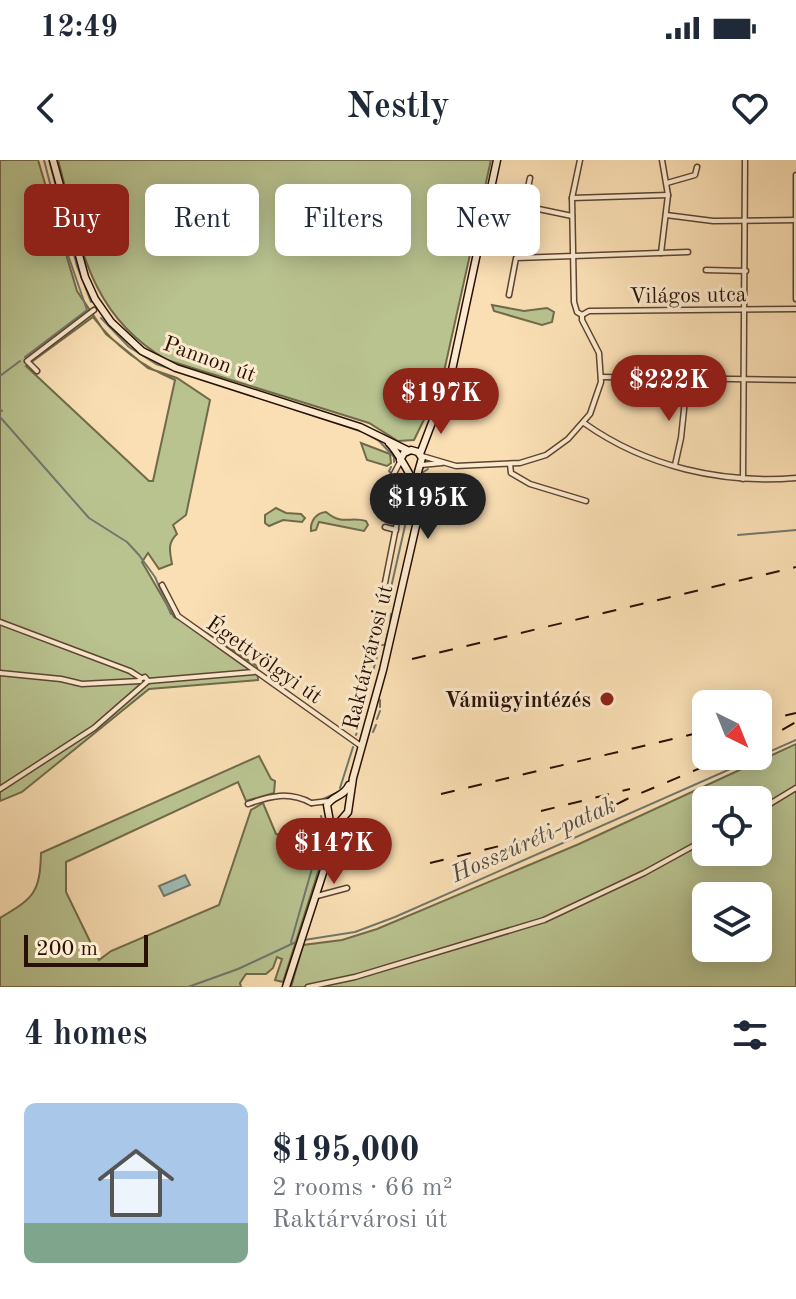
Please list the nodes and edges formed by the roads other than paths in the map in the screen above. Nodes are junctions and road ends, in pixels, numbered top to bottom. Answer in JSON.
{"nodes":[{"id":1,"x":53,"y":160,"type":"edge"},
{"id":2,"x":497,"y":160,"type":"edge"},
{"id":3,"x":580,"y":160,"type":"edge"},
{"id":4,"x":662,"y":160,"type":"edge"},
{"id":5,"x":745,"y":160,"type":"edge"},
{"id":6,"x":697,"y":167,"type":"dead end"},
{"id":7,"x":796,"y":175,"type":"edge"},
{"id":8,"x":530,"y":178,"type":"dead end"},
{"id":9,"x":667,"y":183,"type":"junction"},
{"id":10,"x":529,"y":184,"type":"edge"},
{"id":11,"x":668,"y":195,"type":"junction"},
{"id":12,"x":572,"y":198,"type":"junction"},
{"id":13,"x":540,"y":209,"type":"edge"},
{"id":14,"x":666,"y":215,"type":"junction"},
{"id":15,"x":572,"y":216,"type":"junction"},
{"id":16,"x":796,"y":220,"type":"edge"},
{"id":17,"x":745,"y":221,"type":"junction"},
{"id":18,"x":688,"y":252,"type":"dead end"},
{"id":19,"x":661,"y":253,"type":"junction"},
{"id":20,"x":573,"y":255,"type":"junction"},
{"id":21,"x":706,"y":270,"type":"dead end"},
{"id":22,"x":746,"y":271,"type":"junction"},
{"id":23,"x":509,"y":295,"type":"dead end"},
{"id":24,"x":796,"y":299,"type":"edge"},
{"id":25,"x":745,"y":309,"type":"junction"},
{"id":26,"x":796,"y":309,"type":"edge"},
{"id":27,"x":94,"y":310,"type":"dead end"},
{"id":28,"x":582,"y":315,"type":"junction"},
{"id":29,"x":37,"y":371,"type":"dead end"},
{"id":30,"x":601,"y":377,"type":"junction"},
{"id":31,"x":746,"y":380,"type":"junction"},
{"id":32,"x":796,"y":380,"type":"edge"},
{"id":33,"x":687,"y":381,"type":"junction"},
{"id":34,"x":435,"y":412,"type":"junction"},
{"id":35,"x":584,"y":423,"type":"junction"},
{"id":36,"x":380,"y":436,"type":"junction"},
{"id":37,"x":409,"y":450,"type":"junction"},
{"id":38,"x":420,"y":455,"type":"junction"},
{"id":39,"x":400,"y":461,"type":"junction"},
{"id":40,"x":444,"y":463,"type":"junction"},
{"id":41,"x":510,"y":464,"type":"junction"},
{"id":42,"x":675,"y":466,"type":"junction"},
{"id":43,"x":420,"y":467,"type":"junction"},
{"id":44,"x":406,"y":470,"type":"junction"},
{"id":45,"x":394,"y":473,"type":"junction"},
{"id":46,"x":796,"y":478,"type":"edge"},
{"id":47,"x":743,"y":479,"type":"junction"},
{"id":48,"x":418,"y":496,"type":"junction"},
{"id":49,"x":586,"y":501,"type":"dead end"},
{"id":50,"x":385,"y":527,"type":"dead end"},
{"id":51,"x":396,"y":530,"type":"junction"},
{"id":52,"x":162,"y":585,"type":"dead end"},
{"id":53,"x":382,"y":598,"type":"dead end"},
{"id":54,"x":0,"y":622,"type":"edge"},
{"id":55,"x":254,"y":672,"type":"junction"},
{"id":56,"x":0,"y":673,"type":"edge"},
{"id":57,"x":143,"y":681,"type":"junction"},
{"id":58,"x":363,"y":747,"type":"junction"},
{"id":59,"x":353,"y":778,"type":"junction"},
{"id":60,"x":796,"y":788,"type":"edge"},
{"id":61,"x":0,"y":789,"type":"edge"},
{"id":62,"x":339,"y":797,"type":"junction"},
{"id":63,"x":329,"y":801,"type":"junction"},
{"id":64,"x":311,"y":803,"type":"dead end"},
{"id":65,"x":772,"y":803,"type":"edge"},
{"id":66,"x":248,"y":804,"type":"dead end"},
{"id":67,"x":348,"y":804,"type":"junction"},
{"id":68,"x":328,"y":814,"type":"junction"},
{"id":69,"x":339,"y":819,"type":"junction"},
{"id":70,"x":692,"y":847,"type":"edge"},
{"id":71,"x":330,"y":850,"type":"junction"},
{"id":72,"x":347,"y":888,"type":"dead end"},
{"id":73,"x":315,"y":896,"type":"junction"},
{"id":74,"x":286,"y":987,"type":"edge"},
{"id":75,"x":308,"y":987,"type":"edge"}],
"edges":[{"from":1,"to":36,"type":"main road","name":"Pannon út"},
{"from":2,"to":34,"type":"main road"},
{"from":3,"to":12,"type":"street"},
{"from":4,"to":9,"type":"street"},
{"from":5,"to":17,"type":"street"},
{"from":6,"to":9,"type":"street"},
{"from":7,"to":16,"type":"street"},
{"from":8,"to":10,"type":"street"},
{"from":9,"to":11,"type":"street"},
{"from":11,"to":12,"type":"street"},
{"from":11,"to":14,"type":"street"},
{"from":12,"to":15,"type":"street"},
{"from":13,"to":15,"type":"street"},
{"from":14,"to":17,"type":"street"},
{"from":14,"to":19,"type":"street"},
{"from":15,"to":20,"type":"street"},
{"from":16,"to":17,"type":"street"},
{"from":16,"to":24,"type":"street"},
{"from":17,"to":22,"type":"street"},
{"from":18,"to":19,"type":"street"},
{"from":19,"to":20,"type":"street"},
{"from":20,"to":23,"type":"street"},
{"from":20,"to":28,"type":"street"},
{"from":21,"to":22,"type":"street"},
{"from":22,"to":25,"type":"street"},
{"from":25,"to":26,"type":"street","name":"Világos utca"},
{"from":25,"to":28,"type":"street","name":"Világos utca"},
{"from":25,"to":31,"type":"street"},
{"from":27,"to":29,"type":"street"},
{"from":28,"to":30,"type":"street"},
{"from":30,"to":33,"type":"street"},
{"from":30,"to":35,"type":"street"},
{"from":31,"to":32,"type":"street"},
{"from":31,"to":33,"type":"street"},
{"from":31,"to":47,"type":"street"},
{"from":33,"to":42,"type":"street"},
{"from":34,"to":37,"type":"main road"},
{"from":34,"to":38,"type":"main road","name":"Raktárvárosi út"},
{"from":35,"to":41,"type":"street"},
{"from":35,"to":42,"type":"street"},
{"from":36,"to":37,"type":"main road","name":"Pannon út"},
{"from":36,"to":39,"type":"main road","name":"Pannon út"},
{"from":37,"to":38,"type":"main road"},
{"from":37,"to":39,"type":"main road"},
{"from":38,"to":40,"type":"street"},
{"from":38,"to":43,"type":"main road","name":"Raktárvárosi út"},
{"from":39,"to":44,"type":"main road"},
{"from":39,"to":45,"type":"street"},
{"from":40,"to":41,"type":"street"},
{"from":40,"to":43,"type":"street"},
{"from":41,"to":49,"type":"street"},
{"from":42,"to":47,"type":"street"},
{"from":43,"to":44,"type":"main road"},
{"from":43,"to":48,"type":"main road","name":"Raktárvárosi út"},
{"from":44,"to":45,"type":"street"},
{"from":44,"to":48,"type":"main road"},
{"from":45,"to":51,"type":"street"},
{"from":46,"to":47,"type":"street"},
{"from":48,"to":58,"type":"main road","name":"Raktárvárosi út"},
{"from":50,"to":51,"type":"street"},
{"from":51,"to":53,"type":"street"},
{"from":52,"to":55,"type":"street","name":"Égettvölgyi út"},
{"from":54,"to":57,"type":"street"},
{"from":55,"to":57,"type":"street"},
{"from":55,"to":58,"type":"street","name":"Égettvölgyi út"},
{"from":56,"to":57,"type":"street"},
{"from":57,"to":61,"type":"street"},
{"from":58,"to":59,"type":"main road","name":"Raktárvárosi út"},
{"from":59,"to":62,"type":"main road","name":"Raktárvárosi út"},
{"from":59,"to":67,"type":"main road","name":"Raktárvárosi út"},
{"from":60,"to":65,"type":"street"},
{"from":62,"to":63,"type":"main road"},
{"from":62,"to":67,"type":"main road"},
{"from":63,"to":68,"type":"main road","name":"Raktárvárosi út"},
{"from":63,"to":68,"type":"street"},
{"from":64,"to":66,"type":"street"},
{"from":67,"to":69,"type":"main road","name":"Raktárvárosi út"},
{"from":68,"to":69,"type":"main road"},
{"from":68,"to":71,"type":"main road","name":"Raktárvárosi út"},
{"from":69,"to":71,"type":"main road","name":"Raktárvárosi út"},
{"from":70,"to":75,"type":"street"},
{"from":71,"to":73,"type":"main road","name":"Raktárvárosi út"},
{"from":72,"to":73,"type":"street"},
{"from":73,"to":74,"type":"main road","name":"Raktárvárosi út"}]}
